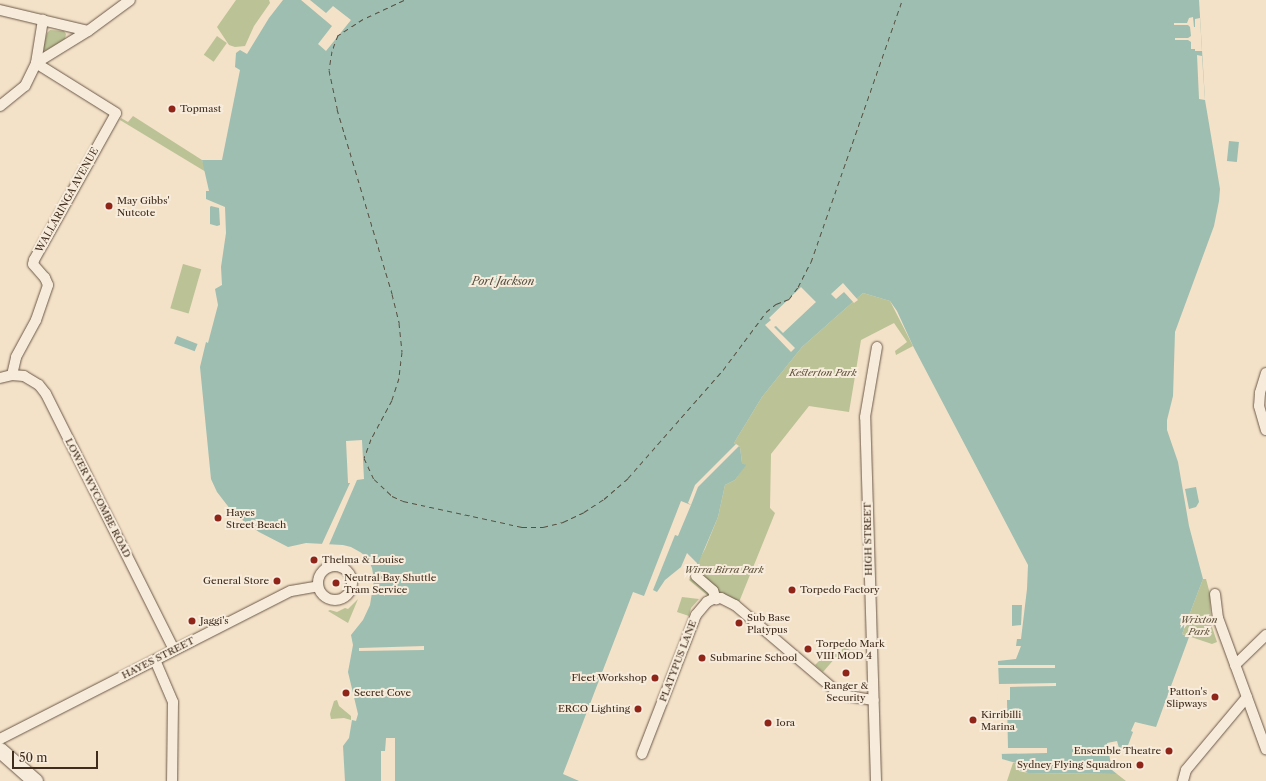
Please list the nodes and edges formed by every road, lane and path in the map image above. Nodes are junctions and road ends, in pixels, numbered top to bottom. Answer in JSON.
{"nodes":[{"id":1,"x":130,"y":0,"type":"edge"},
{"id":2,"x":0,"y":10,"type":"edge"},
{"id":3,"x":43,"y":20,"type":"junction"},
{"id":4,"x":88,"y":31,"type":"junction"},
{"id":5,"x":36,"y":63,"type":"junction"},
{"id":6,"x":0,"y":106,"type":"edge"},
{"id":7,"x":877,"y":347,"type":"dead end"},
{"id":8,"x":1266,"y":373,"type":"edge"},
{"id":9,"x":12,"y":375,"type":"junction"},
{"id":10,"x":0,"y":378,"type":"edge"},
{"id":11,"x":1266,"y":430,"type":"edge"},
{"id":12,"x":696,"y":576,"type":"dead end"},
{"id":13,"x":318,"y":586,"type":"dead end"},
{"id":14,"x":1215,"y":594,"type":"dead end"},
{"id":15,"x":716,"y":599,"type":"junction"},
{"id":16,"x":1266,"y":634,"type":"edge"},
{"id":17,"x":174,"y":650,"type":"junction"},
{"id":18,"x":155,"y":660,"type":"junction"},
{"id":19,"x":1235,"y":665,"type":"junction"},
{"id":20,"x":1247,"y":697,"type":"junction"},
{"id":21,"x":874,"y":700,"type":"junction"},
{"id":22,"x":0,"y":739,"type":"edge"},
{"id":23,"x":1266,"y":749,"type":"edge"},
{"id":24,"x":0,"y":750,"type":"edge"},
{"id":25,"x":642,"y":754,"type":"dead end"},
{"id":26,"x":35,"y":781,"type":"edge"},
{"id":27,"x":172,"y":781,"type":"edge"},
{"id":28,"x":876,"y":781,"type":"edge"},
{"id":29,"x":1183,"y":781,"type":"edge"}],
"edges":[{"from":1,"to":4,"type":"street"},
{"from":2,"to":3,"type":"street"},
{"from":3,"to":4,"type":"street"},
{"from":3,"to":5,"type":"street"},
{"from":4,"to":5,"type":"street"},
{"from":5,"to":6,"type":"street"},
{"from":5,"to":9,"type":"street","name":"WALLARINGA AVENUE"},
{"from":7,"to":21,"type":"street","name":"HIGH STREET"},
{"from":8,"to":11,"type":"street"},
{"from":9,"to":10,"type":"street","name":"LOWER WYCOMBE ROAD"},
{"from":9,"to":17,"type":"street","name":"LOWER WYCOMBE ROAD"},
{"from":12,"to":15,"type":"street"},
{"from":13,"to":17,"type":"street","name":"HAYES STREET"},
{"from":14,"to":19,"type":"street"},
{"from":15,"to":21,"type":"street"},
{"from":15,"to":25,"type":"street","name":"PLATYPUS LANE"},
{"from":16,"to":19,"type":"street"},
{"from":17,"to":18,"type":"street","name":"HAYES STREET"},
{"from":18,"to":22,"type":"street","name":"HAYES STREET"},
{"from":18,"to":27,"type":"street"},
{"from":19,"to":20,"type":"street"},
{"from":20,"to":23,"type":"street"},
{"from":20,"to":29,"type":"street"},
{"from":21,"to":28,"type":"street","name":"HIGH STREET"},
{"from":24,"to":26,"type":"main road"}]}
